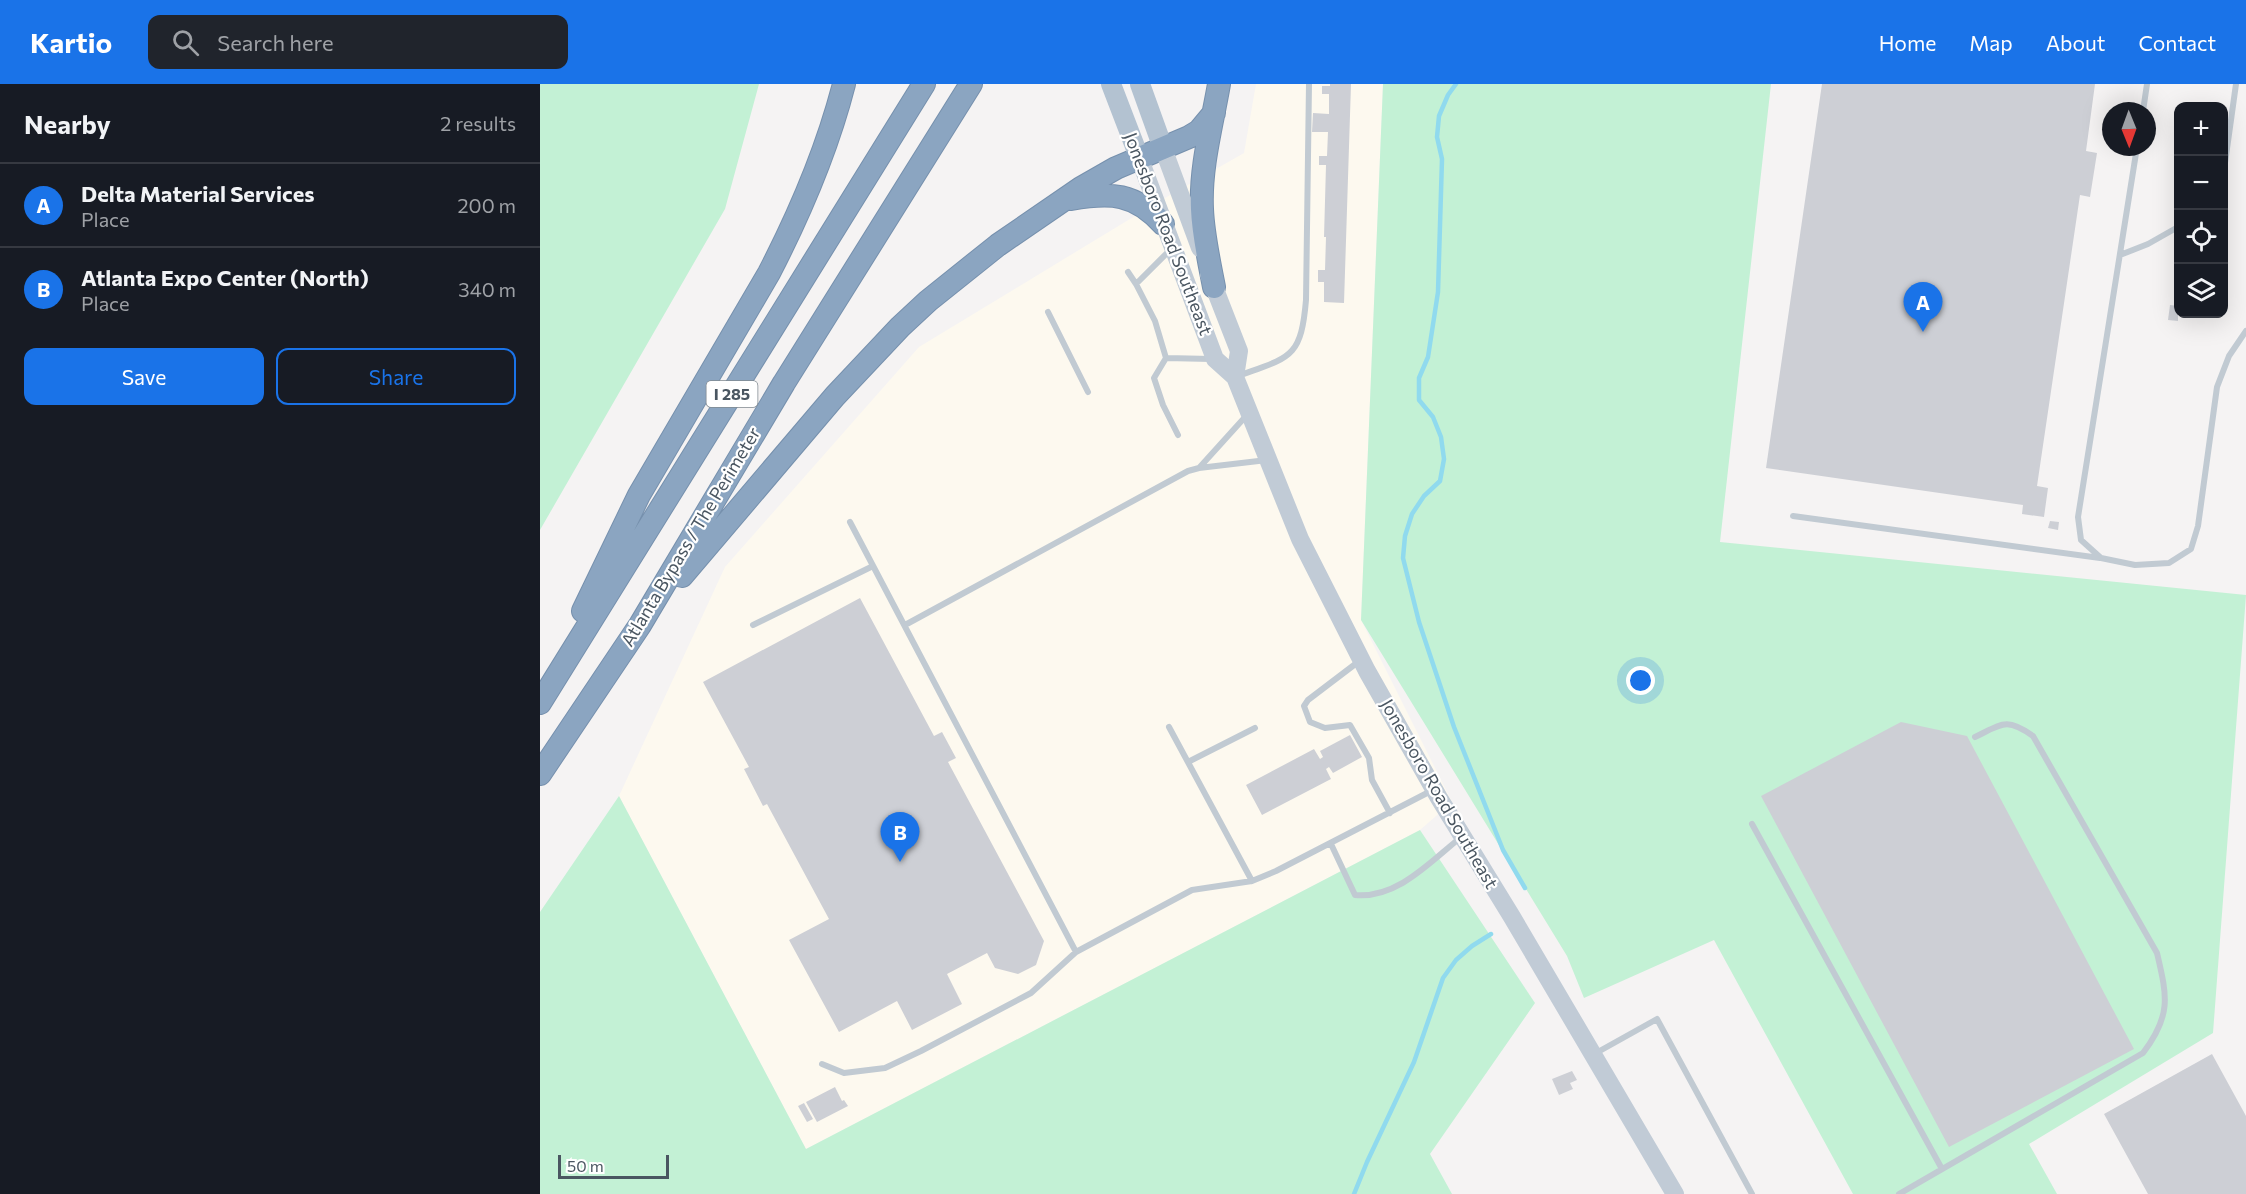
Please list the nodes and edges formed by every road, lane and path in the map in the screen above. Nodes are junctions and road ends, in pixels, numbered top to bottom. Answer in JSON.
{"nodes":[{"id":1,"x":844,"y":84,"type":"edge"},
{"id":2,"x":924,"y":84,"type":"edge"},
{"id":3,"x":971,"y":84,"type":"edge"},
{"id":4,"x":1111,"y":84,"type":"edge"},
{"id":5,"x":1140,"y":84,"type":"edge"},
{"id":6,"x":1219,"y":84,"type":"edge"},
{"id":7,"x":1309,"y":84,"type":"edge"},
{"id":8,"x":2147,"y":84,"type":"edge"},
{"id":9,"x":2236,"y":84,"type":"edge"},
{"id":10,"x":2144,"y":102,"type":"edge"},
{"id":11,"x":1214,"y":112,"type":"junction"},
{"id":12,"x":1163,"y":148,"type":"junction"},
{"id":13,"x":2136,"y":156,"type":"edge"},
{"id":14,"x":2225,"y":156,"type":"edge"},
{"id":15,"x":1139,"y":157,"type":"junction"},
{"id":16,"x":1066,"y":200,"type":"junction"},
{"id":17,"x":1164,"y":224,"type":"junction"},
{"id":18,"x":2174,"y":229,"type":"edge"},
{"id":19,"x":1172,"y":248,"type":"junction"},
{"id":20,"x":2120,"y":255,"type":"junction"},
{"id":21,"x":1128,"y":272,"type":"dead end"},
{"id":22,"x":1136,"y":284,"type":"junction"},
{"id":23,"x":1214,"y":287,"type":"junction"},
{"id":24,"x":1048,"y":312,"type":"dead end"},
{"id":25,"x":2246,"y":331,"type":"edge"},
{"id":26,"x":1166,"y":358,"type":"junction"},
{"id":27,"x":1215,"y":359,"type":"junction"},
{"id":28,"x":1235,"y":377,"type":"junction"},
{"id":29,"x":1088,"y":392,"type":"dead end"},
{"id":30,"x":1249,"y":413,"type":"junction"},
{"id":31,"x":1178,"y":435,"type":"dead end"},
{"id":32,"x":1268,"y":460,"type":"junction"},
{"id":33,"x":1198,"y":468,"type":"junction"},
{"id":34,"x":1793,"y":516,"type":"dead end"},
{"id":35,"x":850,"y":522,"type":"dead end"},
{"id":36,"x":2101,"y":558,"type":"junction"},
{"id":37,"x":873,"y":566,"type":"junction"},
{"id":38,"x":640,"y":625,"type":"junction"},
{"id":39,"x":753,"y":625,"type":"dead end"},
{"id":40,"x":904,"y":625,"type":"junction"},
{"id":41,"x":1361,"y":660,"type":"junction"},
{"id":42,"x":540,"y":703,"type":"edge"},
{"id":43,"x":1169,"y":728,"type":"dead end"},
{"id":44,"x":1255,"y":728,"type":"dead end"},
{"id":45,"x":1975,"y":737,"type":"dead end"},
{"id":46,"x":1188,"y":762,"type":"junction"},
{"id":47,"x":540,"y":774,"type":"edge"},
{"id":48,"x":1435,"y":789,"type":"junction"},
{"id":49,"x":1390,"y":813,"type":"junction"},
{"id":50,"x":1752,"y":824,"type":"dead end"},
{"id":51,"x":1463,"y":836,"type":"junction"},
{"id":52,"x":1331,"y":844,"type":"junction"},
{"id":53,"x":1252,"y":881,"type":"junction"},
{"id":54,"x":1076,"y":952,"type":"junction"},
{"id":55,"x":1593,"y":1055,"type":"junction"},
{"id":56,"x":822,"y":1065,"type":"dead end"},
{"id":57,"x":1942,"y":1169,"type":"junction"},
{"id":58,"x":1675,"y":1194,"type":"edge"},
{"id":59,"x":1752,"y":1194,"type":"edge"},
{"id":60,"x":1899,"y":1194,"type":"edge"}],
"edges":[{"from":1,"to":42,"type":"highway"},
{"from":2,"to":42,"type":"highway","number":"I 285"},
{"from":3,"to":38,"type":"highway","name":"Atlanta Bypass / The Perimeter","number":"I 285"},
{"from":4,"to":15,"type":"main road","name":"Jonesboro Road Southeast"},
{"from":5,"to":12,"type":"main road","name":"Jonesboro Road Southeast"},
{"from":6,"to":11,"type":"highway"},
{"from":7,"to":28,"type":"lane"},
{"from":8,"to":10,"type":"lane"},
{"from":9,"to":14,"type":"lane"},
{"from":11,"to":12,"type":"highway"},
{"from":11,"to":23,"type":"highway"},
{"from":12,"to":15,"type":"highway"},
{"from":12,"to":23,"type":"main road","name":"Jonesboro Road Southeast"},
{"from":13,"to":20,"type":"lane"},
{"from":15,"to":16,"type":"highway"},
{"from":15,"to":17,"type":"main road","name":"Jonesboro Road Southeast"},
{"from":16,"to":17,"type":"highway"},
{"from":16,"to":38,"type":"highway"},
{"from":17,"to":19,"type":"main road","name":"Jonesboro Road Southeast"},
{"from":18,"to":20,"type":"lane"},
{"from":19,"to":22,"type":"lane"},
{"from":19,"to":27,"type":"main road","name":"Jonesboro Road Southeast"},
{"from":20,"to":36,"type":"lane"},
{"from":21,"to":22,"type":"lane"},
{"from":22,"to":26,"type":"lane"},
{"from":23,"to":28,"type":"main road","name":"Jonesboro Road Southeast"},
{"from":24,"to":29,"type":"lane"},
{"from":25,"to":36,"type":"lane"},
{"from":26,"to":27,"type":"lane"},
{"from":26,"to":31,"type":"lane"},
{"from":27,"to":28,"type":"main road","name":"Jonesboro Road Southeast"},
{"from":28,"to":30,"type":"main road","name":"Jonesboro Road Southeast"},
{"from":30,"to":32,"type":"main road","name":"Jonesboro Road Southeast"},
{"from":30,"to":33,"type":"lane"},
{"from":32,"to":33,"type":"lane"},
{"from":32,"to":41,"type":"main road","name":"Jonesboro Road Southeast"},
{"from":33,"to":40,"type":"lane"},
{"from":34,"to":36,"type":"lane"},
{"from":35,"to":37,"type":"lane"},
{"from":37,"to":39,"type":"lane"},
{"from":37,"to":40,"type":"lane"},
{"from":38,"to":47,"type":"highway","name":"Atlanta Bypass / The Perimeter","number":"I 285"},
{"from":40,"to":54,"type":"lane"},
{"from":41,"to":48,"type":"main road","name":"Jonesboro Road Southeast"},
{"from":41,"to":49,"type":"lane"},
{"from":43,"to":46,"type":"lane"},
{"from":44,"to":46,"type":"lane"},
{"from":45,"to":57,"type":"lane"},
{"from":46,"to":53,"type":"lane"},
{"from":48,"to":49,"type":"lane"},
{"from":48,"to":51,"type":"main road","name":"Jonesboro Road Southeast"},
{"from":49,"to":52,"type":"lane"},
{"from":50,"to":57,"type":"lane"},
{"from":51,"to":52,"type":"lane"},
{"from":51,"to":55,"type":"main road","name":"Jonesboro Road Southeast"},
{"from":52,"to":53,"type":"lane"},
{"from":53,"to":54,"type":"lane"},
{"from":54,"to":56,"type":"lane"},
{"from":55,"to":58,"type":"main road","name":"Jonesboro Road Southeast"},
{"from":55,"to":59,"type":"lane"},
{"from":57,"to":60,"type":"lane"}]}
